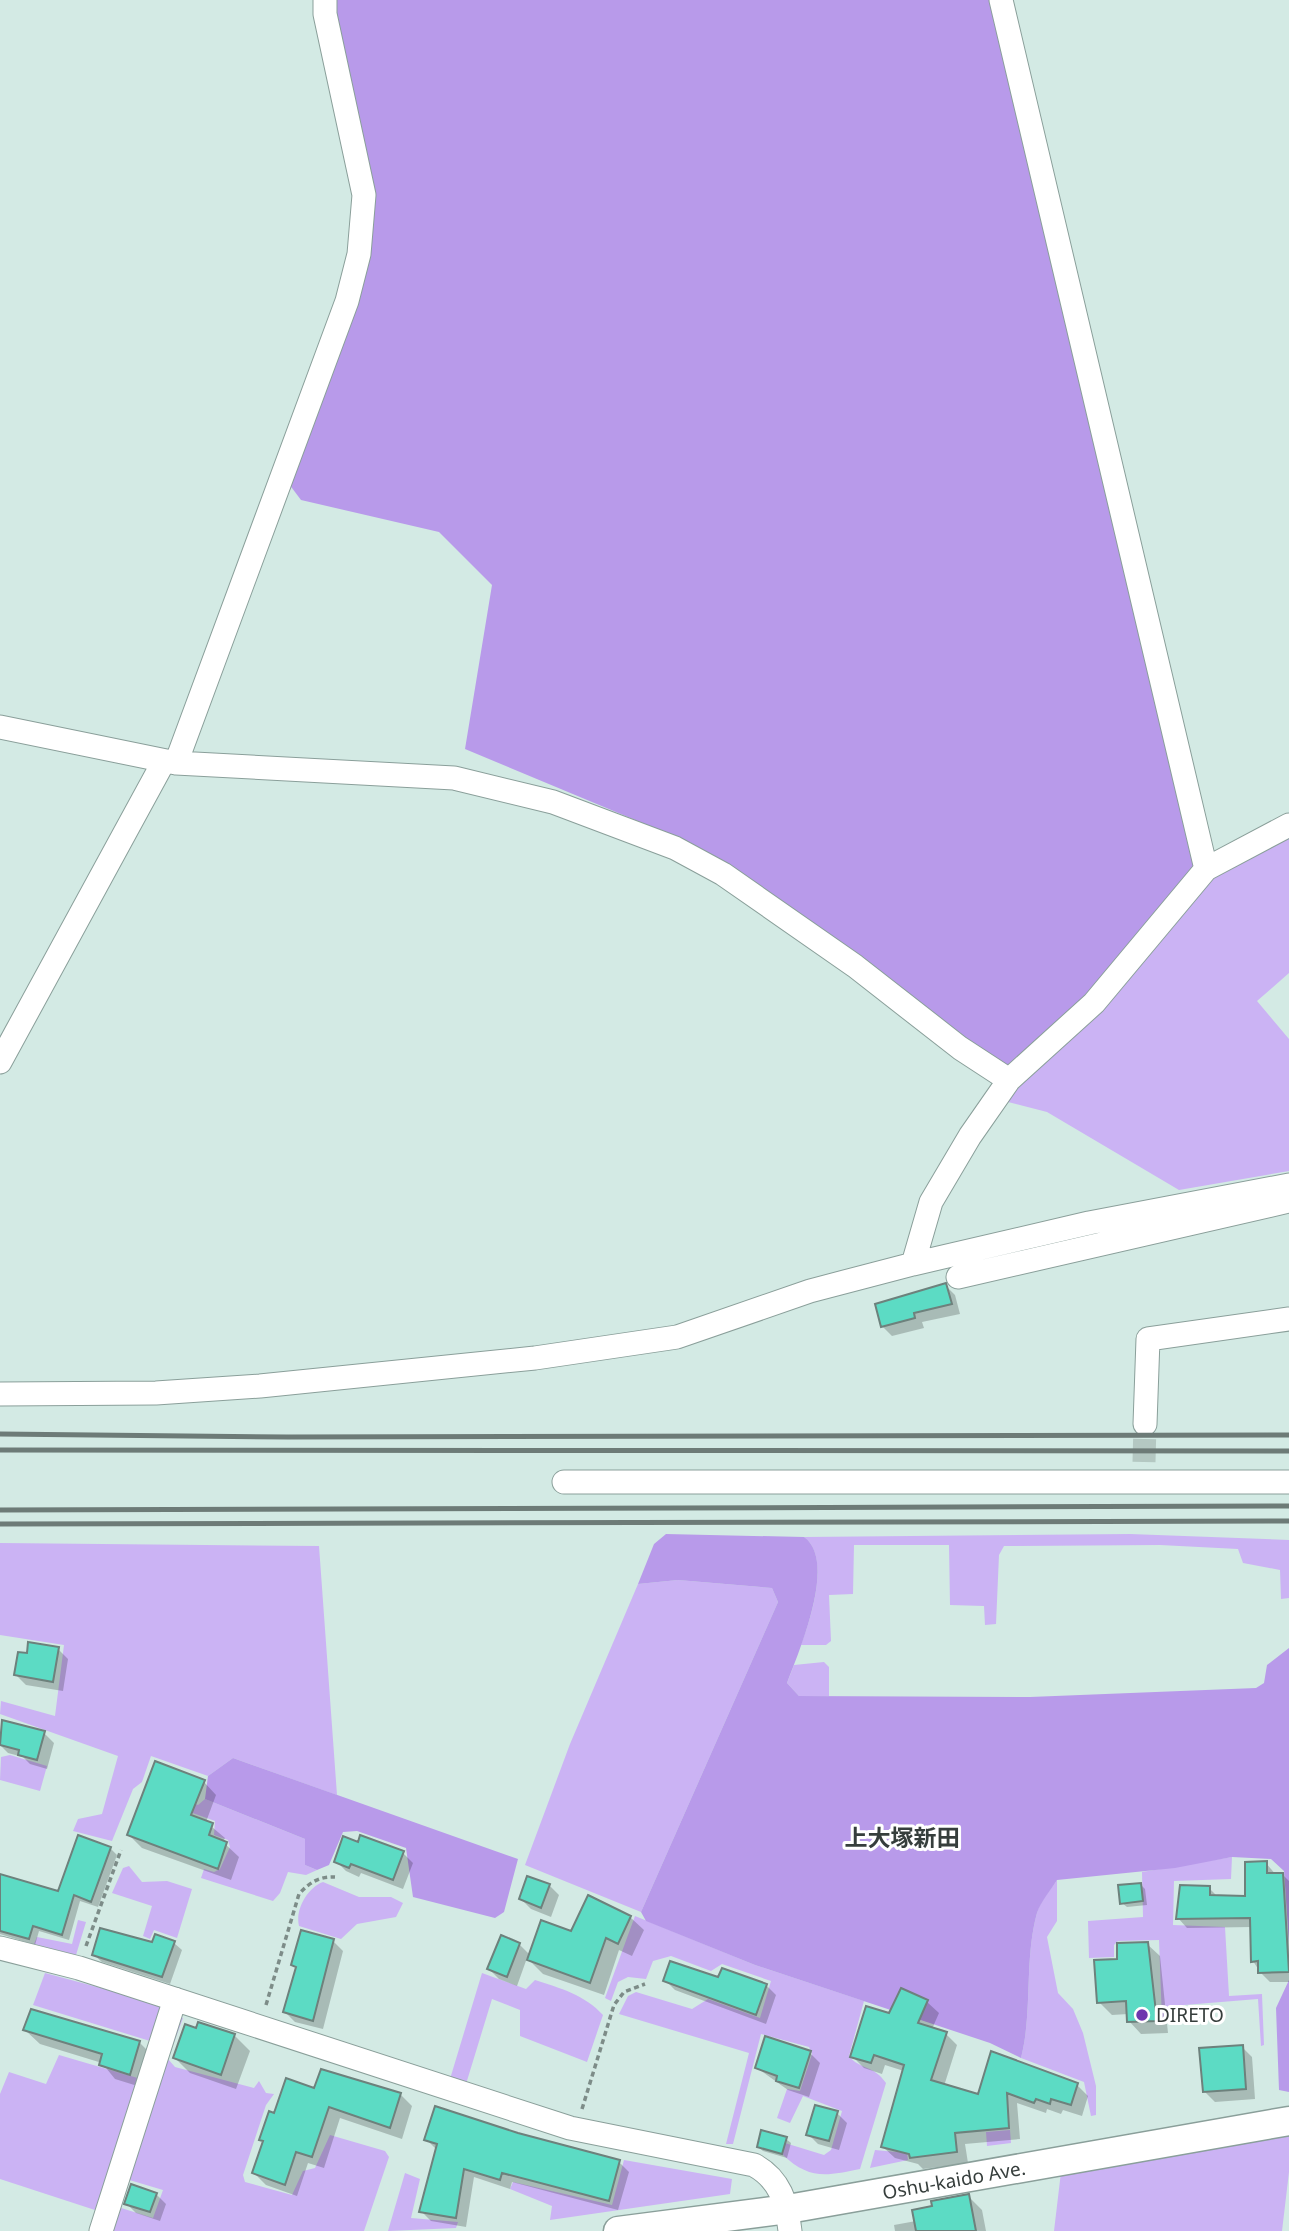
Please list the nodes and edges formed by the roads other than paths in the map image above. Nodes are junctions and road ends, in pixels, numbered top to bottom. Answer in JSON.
{"nodes":[{"id":1,"x":325,"y":0,"type":"edge"},
{"id":2,"x":1001,"y":0,"type":"edge"},
{"id":3,"x":0,"y":727,"type":"edge"},
{"id":4,"x":170,"y":762,"type":"junction"},
{"id":5,"x":1289,"y":825,"type":"edge"},
{"id":6,"x":1206,"y":869,"type":"junction"},
{"id":7,"x":0,"y":1062,"type":"edge"},
{"id":8,"x":1009,"y":1080,"type":"junction"},
{"id":9,"x":1289,"y":1185,"type":"edge"},
{"id":10,"x":1289,"y":1201,"type":"edge"},
{"id":11,"x":913,"y":1264,"type":"junction"},
{"id":12,"x":958,"y":1277,"type":"dead end"},
{"id":13,"x":1289,"y":1319,"type":"edge"},
{"id":14,"x":0,"y":1394,"type":"edge"},
{"id":15,"x":1145,"y":1424,"type":"tunnel mouth"},
{"id":16,"x":564,"y":1482,"type":"dead end"},
{"id":17,"x":1289,"y":1482,"type":"edge"},
{"id":18,"x":0,"y":1948,"type":"edge"},
{"id":19,"x":175,"y":1999,"type":"junction"},
{"id":20,"x":1289,"y":2121,"type":"edge"},
{"id":21,"x":789,"y":2220,"type":"edge"},
{"id":22,"x":680,"y":2226,"type":"edge"},
{"id":23,"x":101,"y":2231,"type":"edge"},
{"id":24,"x":618,"y":2231,"type":"edge"}],
"edges":[{"from":1,"to":4,"type":"street"},
{"from":2,"to":6,"type":"street"},
{"from":3,"to":4,"type":"street"},
{"from":4,"to":7,"type":"street"},
{"from":4,"to":8,"type":"street"},
{"from":5,"to":6,"type":"street"},
{"from":6,"to":8,"type":"street"},
{"from":8,"to":11,"type":"street"},
{"from":9,"to":11,"type":"street"},
{"from":10,"to":12,"type":"street"},
{"from":11,"to":14,"type":"street"},
{"from":13,"to":15,"type":"street"},
{"from":16,"to":17,"type":"street"},
{"from":18,"to":19,"type":"street"},
{"from":19,"to":21,"type":"street"},
{"from":19,"to":23,"type":"street"},
{"from":20,"to":21,"type":"main road","name":"Oshu-kaido Ave."},
{"from":21,"to":22,"type":"main road","name":"Oshu-kaido Ave."},
{"from":22,"to":24,"type":"main road","name":"Oshu-kaido Ave."}]}
